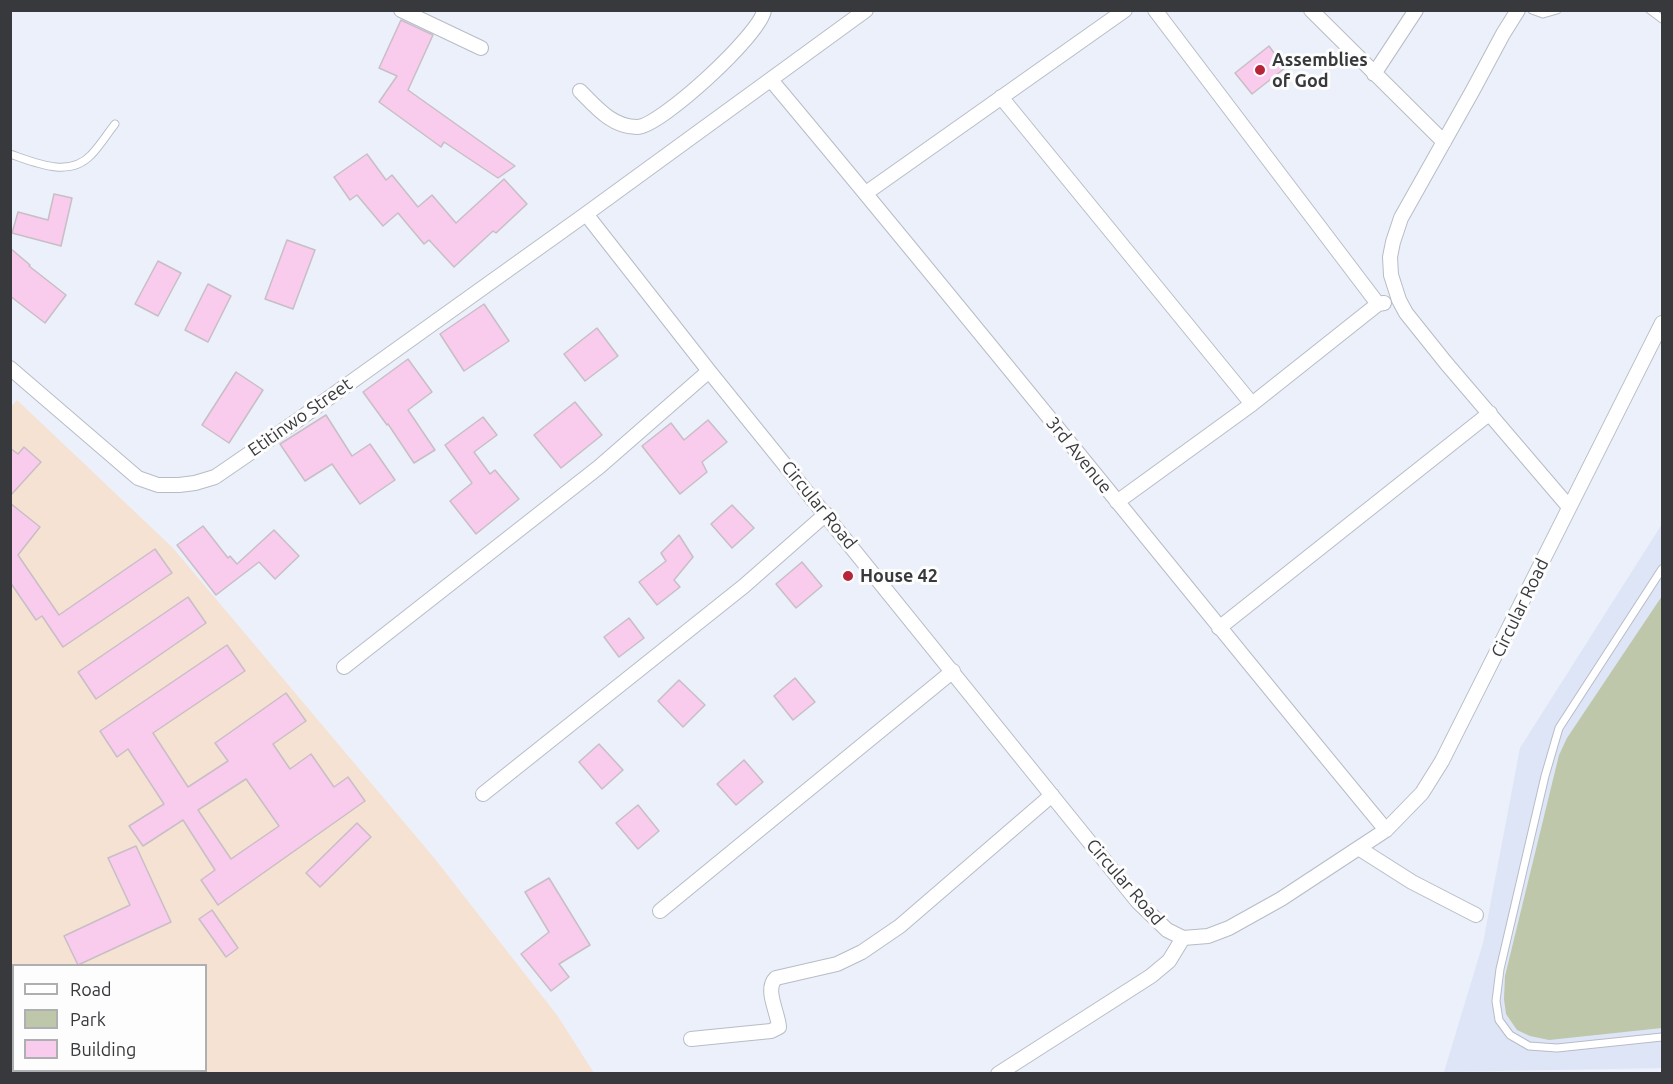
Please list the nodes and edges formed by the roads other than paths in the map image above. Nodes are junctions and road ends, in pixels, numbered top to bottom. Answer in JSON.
{"nodes":[{"id":1,"x":401,"y":10,"type":"edge"},
{"id":2,"x":764,"y":10,"type":"edge"},
{"id":3,"x":866,"y":10,"type":"edge"},
{"id":4,"x":1125,"y":10,"type":"edge"},
{"id":5,"x":1155,"y":10,"type":"edge"},
{"id":6,"x":1311,"y":10,"type":"edge"},
{"id":7,"x":1416,"y":10,"type":"edge"},
{"id":8,"x":1518,"y":10,"type":"edge"},
{"id":9,"x":1532,"y":10,"type":"edge"},
{"id":10,"x":1557,"y":10,"type":"edge"},
{"id":11,"x":1650,"y":10,"type":"edge"},
{"id":12,"x":1662,"y":19,"type":"edge"},
{"id":13,"x":480,"y":48,"type":"dead end"},
{"id":14,"x":1374,"y":74,"type":"junction"},
{"id":15,"x":771,"y":80,"type":"junction"},
{"id":16,"x":580,"y":91,"type":"dead end"},
{"id":17,"x":1001,"y":97,"type":"junction"},
{"id":18,"x":115,"y":124,"type":"dead end"},
{"id":19,"x":1444,"y":142,"type":"junction"},
{"id":20,"x":10,"y":154,"type":"edge"},
{"id":21,"x":867,"y":193,"type":"junction"},
{"id":22,"x":586,"y":214,"type":"junction"},
{"id":23,"x":1399,"y":300,"type":"junction"},
{"id":24,"x":1378,"y":304,"type":"junction"},
{"id":25,"x":1662,"y":323,"type":"edge"},
{"id":26,"x":10,"y":369,"type":"edge"},
{"id":27,"x":709,"y":371,"type":"junction"},
{"id":28,"x":1252,"y":404,"type":"junction"},
{"id":29,"x":1490,"y":413,"type":"junction"},
{"id":30,"x":1117,"y":502,"type":"junction"},
{"id":31,"x":1569,"y":507,"type":"junction"},
{"id":32,"x":826,"y":514,"type":"junction"},
{"id":33,"x":1662,"y":569,"type":"edge"},
{"id":34,"x":1219,"y":628,"type":"junction"},
{"id":35,"x":344,"y":667,"type":"dead end"},
{"id":36,"x":953,"y":671,"type":"junction"},
{"id":37,"x":483,"y":794,"type":"dead end"},
{"id":38,"x":1052,"y":795,"type":"junction"},
{"id":39,"x":1386,"y":830,"type":"junction"},
{"id":40,"x":1360,"y":849,"type":"junction"},
{"id":41,"x":660,"y":911,"type":"dead end"},
{"id":42,"x":1476,"y":915,"type":"dead end"},
{"id":43,"x":1183,"y":938,"type":"junction"},
{"id":44,"x":1662,"y":1037,"type":"edge"},
{"id":45,"x":691,"y":1038,"type":"dead end"},
{"id":46,"x":999,"y":1074,"type":"edge"}],
"edges":[{"from":1,"to":13,"type":"street"},
{"from":2,"to":16,"type":"street"},
{"from":3,"to":15,"type":"street","name":"Etitinwo Street"},
{"from":4,"to":17,"type":"street"},
{"from":5,"to":24,"type":"street"},
{"from":6,"to":14,"type":"street"},
{"from":7,"to":14,"type":"street"},
{"from":8,"to":19,"type":"street"},
{"from":9,"to":10,"type":"lane"},
{"from":11,"to":12,"type":"lane"},
{"from":14,"to":19,"type":"street"},
{"from":15,"to":21,"type":"street","name":"3rd Avenue"},
{"from":15,"to":22,"type":"street","name":"Etitinwo Street"},
{"from":17,"to":21,"type":"street"},
{"from":17,"to":28,"type":"street"},
{"from":18,"to":20,"type":"lane"},
{"from":19,"to":23,"type":"street"},
{"from":21,"to":30,"type":"street","name":"3rd Avenue"},
{"from":22,"to":26,"type":"street","name":"Etitinwo Street"},
{"from":22,"to":27,"type":"street","name":"Circular Road"},
{"from":23,"to":24,"type":"street"},
{"from":23,"to":29,"type":"street"},
{"from":24,"to":28,"type":"street"},
{"from":25,"to":31,"type":"street","name":"Circular Road"},
{"from":27,"to":32,"type":"street","name":"Circular Road"},
{"from":27,"to":35,"type":"street"},
{"from":28,"to":30,"type":"street"},
{"from":29,"to":31,"type":"street"},
{"from":29,"to":34,"type":"street"},
{"from":30,"to":34,"type":"street","name":"3rd Avenue"},
{"from":31,"to":39,"type":"street","name":"Circular Road"},
{"from":32,"to":36,"type":"street","name":"Circular Road"},
{"from":32,"to":37,"type":"street"},
{"from":33,"to":44,"type":"lane"},
{"from":34,"to":39,"type":"street","name":"3rd Avenue"},
{"from":36,"to":38,"type":"street","name":"Circular Road"},
{"from":36,"to":41,"type":"street"},
{"from":38,"to":43,"type":"street","name":"Circular Road"},
{"from":38,"to":45,"type":"street"},
{"from":39,"to":40,"type":"street","name":"Circular Road"},
{"from":40,"to":42,"type":"street"},
{"from":40,"to":43,"type":"street","name":"Circular Road"},
{"from":43,"to":46,"type":"street"}]}
